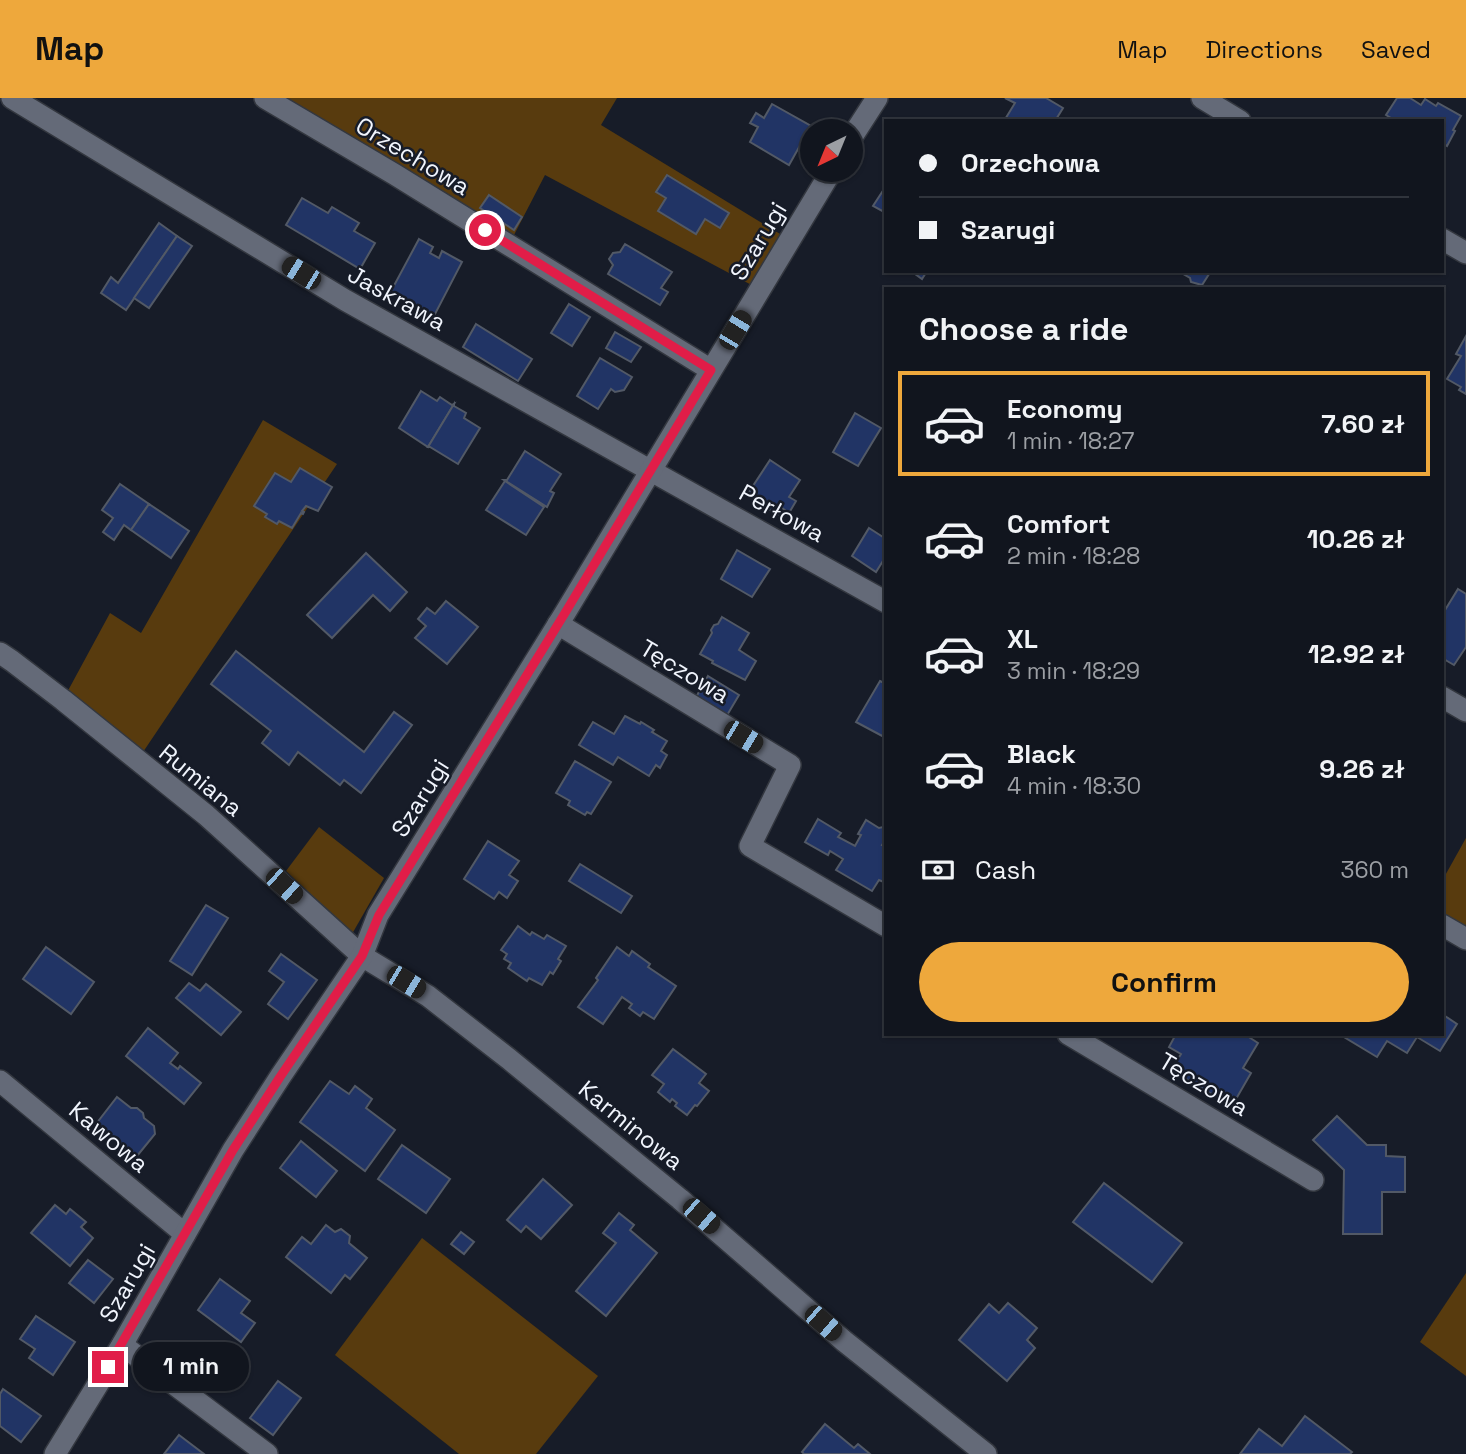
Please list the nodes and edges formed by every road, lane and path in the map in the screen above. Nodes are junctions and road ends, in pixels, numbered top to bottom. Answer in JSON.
{"nodes":[{"id":1,"x":12,"y":98,"type":"edge"},
{"id":2,"x":265,"y":98,"type":"edge"},
{"id":3,"x":877,"y":98,"type":"edge"},
{"id":4,"x":1202,"y":98,"type":"edge"},
{"id":5,"x":1238,"y":119,"type":"edge"},
{"id":6,"x":863,"y":120,"type":"edge"},
{"id":7,"x":825,"y":182,"type":"edge"},
{"id":8,"x":1444,"y":240,"type":"edge"},
{"id":9,"x":1466,"y":253,"type":"edge"},
{"id":10,"x":711,"y":370,"type":"junction"},
{"id":11,"x":652,"y":470,"type":"junction"},
{"id":12,"x":884,"y":601,"type":"edge"},
{"id":13,"x":558,"y":624,"type":"junction"},
{"id":14,"x":0,"y":653,"type":"edge"},
{"id":15,"x":1444,"y":698,"type":"edge"},
{"id":16,"x":1466,"y":711,"type":"edge"},
{"id":17,"x":884,"y":925,"type":"edge"},
{"id":18,"x":1444,"y":926,"type":"edge"},
{"id":19,"x":1466,"y":939,"type":"edge"},
{"id":20,"x":362,"y":956,"type":"junction"},
{"id":21,"x":1071,"y":1036,"type":"edge"},
{"id":22,"x":0,"y":1080,"type":"edge"},
{"id":23,"x":1313,"y":1180,"type":"dead end"},
{"id":24,"x":185,"y":1234,"type":"junction"},
{"id":25,"x":122,"y":1345,"type":"junction"},
{"id":26,"x":55,"y":1454,"type":"edge"},
{"id":27,"x":267,"y":1454,"type":"edge"},
{"id":28,"x":986,"y":1454,"type":"edge"}],
"edges":[{"from":1,"to":11,"type":"street","name":"Jaskrawa"},
{"from":2,"to":10,"type":"street","name":"Orzechowa"},
{"from":3,"to":6,"type":"street"},
{"from":4,"to":5,"type":"street"},
{"from":7,"to":10,"type":"street","name":"Szarugi"},
{"from":8,"to":9,"type":"street"},
{"from":10,"to":11,"type":"street","name":"Szarugi"},
{"from":11,"to":12,"type":"street","name":"Perłowa"},
{"from":11,"to":13,"type":"street","name":"Szarugi"},
{"from":13,"to":17,"type":"street","name":"Tęczowa"},
{"from":13,"to":20,"type":"street","name":"Szarugi"},
{"from":14,"to":20,"type":"street","name":"Rumiana"},
{"from":15,"to":16,"type":"street"},
{"from":18,"to":19,"type":"street"},
{"from":20,"to":24,"type":"street","name":"Szarugi"},
{"from":20,"to":28,"type":"street","name":"Karminowa"},
{"from":21,"to":23,"type":"street","name":"Tęczowa"},
{"from":22,"to":24,"type":"street","name":"Kawowa"},
{"from":24,"to":25,"type":"street","name":"Szarugi"},
{"from":25,"to":26,"type":"street","name":"Szarugi"},
{"from":25,"to":27,"type":"street"}]}
